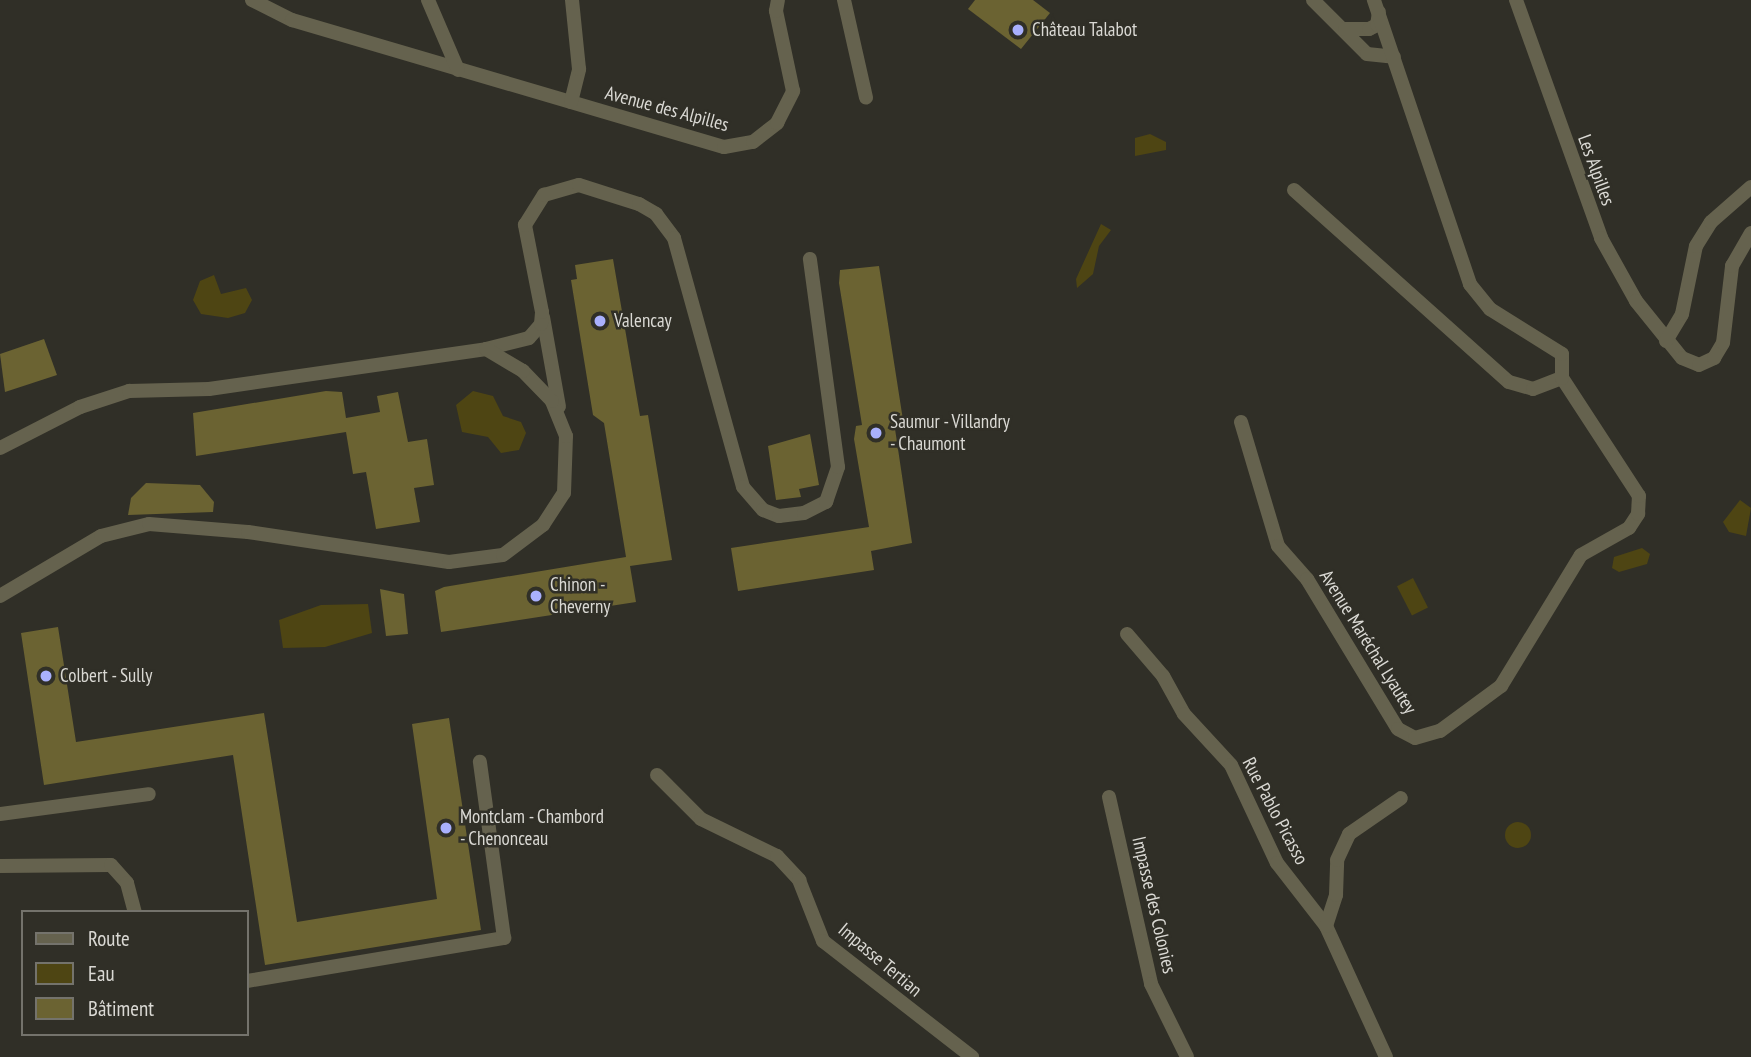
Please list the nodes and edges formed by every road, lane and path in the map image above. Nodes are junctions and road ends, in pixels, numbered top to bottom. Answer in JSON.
{"nodes":[{"id":1,"x":252,"y":0,"type":"edge"},
{"id":2,"x":428,"y":0,"type":"edge"},
{"id":3,"x":572,"y":0,"type":"edge"},
{"id":4,"x":778,"y":0,"type":"edge"},
{"id":5,"x":844,"y":0,"type":"edge"},
{"id":6,"x":1313,"y":0,"type":"edge"},
{"id":7,"x":1516,"y":0,"type":"edge"},
{"id":8,"x":1377,"y":6,"type":"edge"},
{"id":9,"x":1345,"y":29,"type":"junction"},
{"id":10,"x":1394,"y":57,"type":"junction"},
{"id":11,"x":458,"y":70,"type":"junction"},
{"id":12,"x":866,"y":98,"type":"dead end"},
{"id":13,"x":571,"y":103,"type":"junction"},
{"id":14,"x":1751,"y":187,"type":"edge"},
{"id":15,"x":1294,"y":190,"type":"dead end"},
{"id":16,"x":1751,"y":233,"type":"edge"},
{"id":17,"x":810,"y":259,"type":"dead end"},
{"id":18,"x":542,"y":312,"type":"junction"},
{"id":19,"x":1666,"y":341,"type":"junction"},
{"id":20,"x":486,"y":349,"type":"junction"},
{"id":21,"x":1562,"y":378,"type":"junction"},
{"id":22,"x":560,"y":416,"type":"junction"},
{"id":23,"x":1241,"y":422,"type":"dead end"},
{"id":24,"x":0,"y":449,"type":"edge"},
{"id":25,"x":0,"y":596,"type":"edge"},
{"id":26,"x":1127,"y":634,"type":"dead end"},
{"id":27,"x":480,"y":762,"type":"dead end"},
{"id":28,"x":657,"y":775,"type":"dead end"},
{"id":29,"x":149,"y":794,"type":"dead end"},
{"id":30,"x":1109,"y":797,"type":"dead end"},
{"id":31,"x":1401,"y":798,"type":"dead end"},
{"id":32,"x":0,"y":814,"type":"edge"},
{"id":33,"x":0,"y":866,"type":"edge"},
{"id":34,"x":134,"y":910,"type":"edge"},
{"id":35,"x":1326,"y":926,"type":"junction"},
{"id":36,"x":248,"y":981,"type":"edge"},
{"id":37,"x":972,"y":1057,"type":"edge"},
{"id":38,"x":1187,"y":1057,"type":"edge"},
{"id":39,"x":1386,"y":1057,"type":"edge"}],
"edges":[{"from":1,"to":11,"type":"street","name":"Avenue des Alpilles"},
{"from":2,"to":11,"type":"street"},
{"from":3,"to":13,"type":"street"},
{"from":4,"to":13,"type":"street","name":"Avenue des Alpilles"},
{"from":5,"to":12,"type":"street"},
{"from":6,"to":9,"type":"street"},
{"from":7,"to":19,"type":"street","name":"Les Alpilles"},
{"from":8,"to":9,"type":"street"},
{"from":8,"to":10,"type":"street","name":"Avenue Maréchal Lyautey"},
{"from":9,"to":10,"type":"street"},
{"from":10,"to":21,"type":"street","name":"Avenue Maréchal Lyautey"},
{"from":11,"to":13,"type":"street","name":"Avenue des Alpilles"},
{"from":14,"to":19,"type":"street"},
{"from":15,"to":21,"type":"street"},
{"from":16,"to":19,"type":"street","name":"Les Alpilles"},
{"from":17,"to":18,"type":"street"},
{"from":18,"to":20,"type":"street"},
{"from":18,"to":22,"type":"street"},
{"from":20,"to":22,"type":"street"},
{"from":20,"to":24,"type":"street"},
{"from":21,"to":23,"type":"street","name":"Avenue Maréchal Lyautey"},
{"from":22,"to":25,"type":"street"},
{"from":26,"to":35,"type":"street","name":"Rue Pablo Picasso"},
{"from":27,"to":36,"type":"street"},
{"from":28,"to":37,"type":"street","name":"Impasse Tertian"},
{"from":29,"to":32,"type":"street"},
{"from":30,"to":38,"type":"street","name":"Impasse des Colonies"},
{"from":31,"to":35,"type":"street"},
{"from":33,"to":34,"type":"street"},
{"from":35,"to":39,"type":"street","name":"Rue Pablo Picasso"}]}
